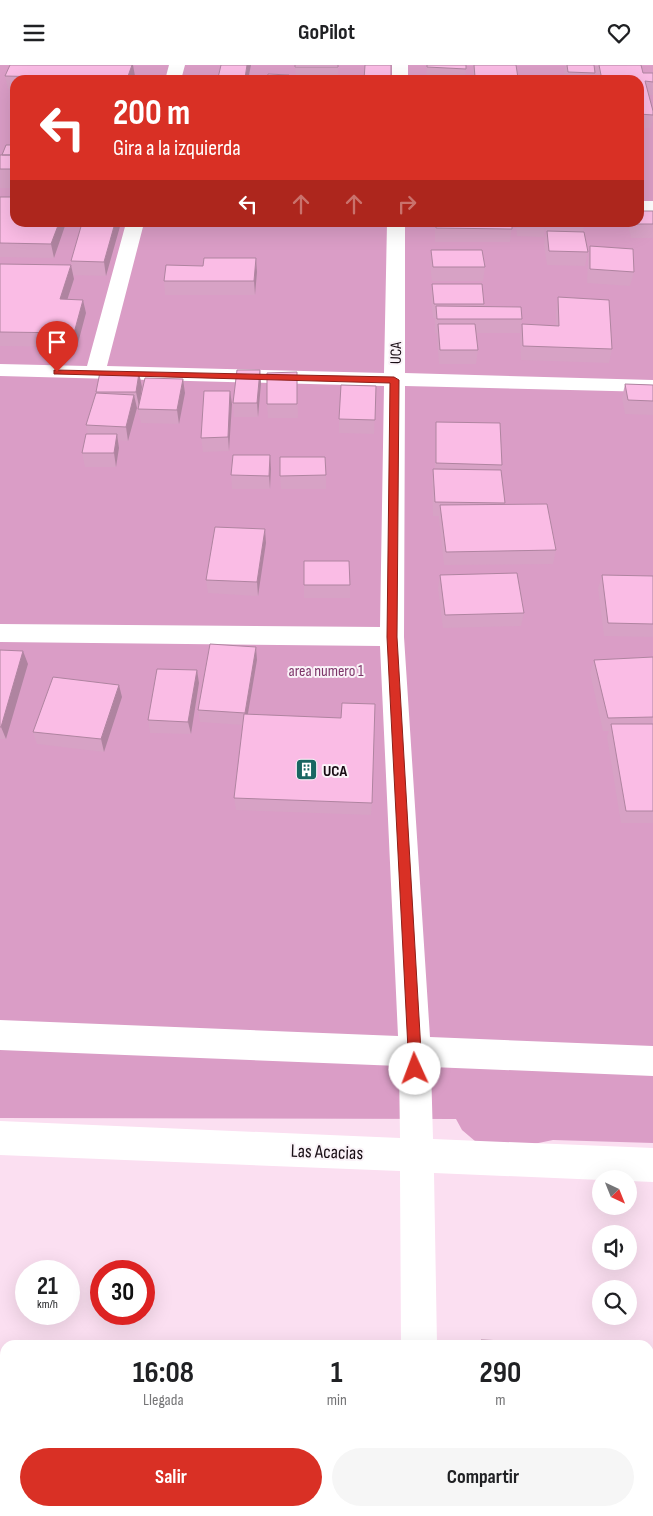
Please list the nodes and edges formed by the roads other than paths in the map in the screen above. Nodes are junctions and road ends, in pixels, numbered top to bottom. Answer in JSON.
{"nodes":[{"id":1,"x":134,"y":227,"type":"edge"},
{"id":2,"x":396,"y":227,"type":"edge"},
{"id":3,"x":0,"y":370,"type":"edge"},
{"id":4,"x":95,"y":373,"type":"junction"},
{"id":5,"x":394,"y":380,"type":"junction"},
{"id":6,"x":653,"y":386,"type":"edge"},
{"id":7,"x":0,"y":633,"type":"edge"},
{"id":8,"x":392,"y":637,"type":"junction"},
{"id":9,"x":0,"y":1035,"type":"edge"},
{"id":10,"x":415,"y":1052,"type":"junction"},
{"id":11,"x":653,"y":1061,"type":"edge"},
{"id":12,"x":0,"y":1138,"type":"edge"},
{"id":13,"x":417,"y":1155,"type":"junction"},
{"id":14,"x":653,"y":1165,"type":"edge"},
{"id":15,"x":419,"y":1340,"type":"edge"}],
"edges":[{"from":1,"to":4,"type":"street"},
{"from":2,"to":5,"type":"street","name":"UCA"},
{"from":3,"to":4,"type":"street"},
{"from":4,"to":5,"type":"street"},
{"from":5,"to":6,"type":"street"},
{"from":5,"to":8,"type":"street","name":"UCA"},
{"from":7,"to":8,"type":"street"},
{"from":8,"to":10,"type":"street","name":"UCA"},
{"from":9,"to":10,"type":"street"},
{"from":10,"to":11,"type":"street"},
{"from":10,"to":13,"type":"street","name":"UCA"},
{"from":12,"to":13,"type":"street","name":"Las Acacias"},
{"from":13,"to":14,"type":"street","name":"Las Acacias"},
{"from":13,"to":15,"type":"street","name":"UCA"}]}
